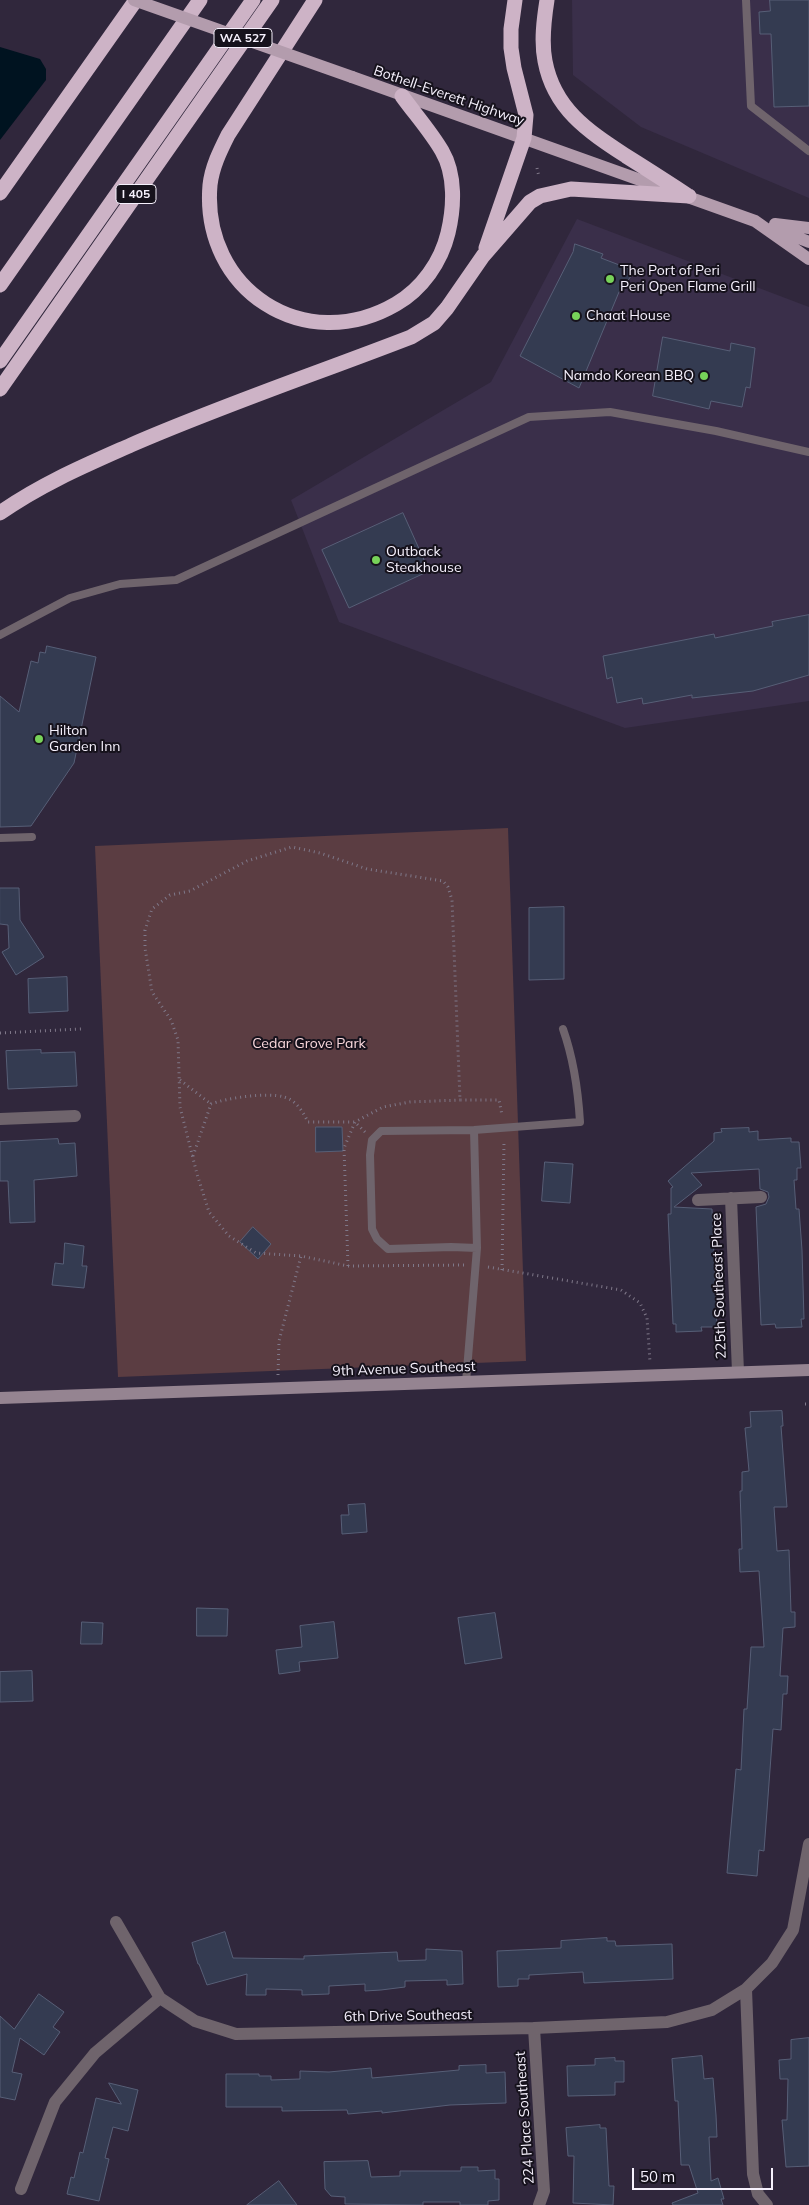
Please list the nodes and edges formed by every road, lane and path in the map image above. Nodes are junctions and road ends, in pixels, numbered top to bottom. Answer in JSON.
{"nodes":[{"id":1,"x":135,"y":0,"type":"edge"},
{"id":2,"x":190,"y":0,"type":"edge"},
{"id":3,"x":200,"y":0,"type":"edge"},
{"id":4,"x":253,"y":0,"type":"edge"},
{"id":5,"x":272,"y":0,"type":"edge"},
{"id":6,"x":315,"y":0,"type":"edge"},
{"id":7,"x":515,"y":0,"type":"edge"},
{"id":8,"x":547,"y":0,"type":"edge"},
{"id":9,"x":746,"y":0,"type":"edge"},
{"id":10,"x":402,"y":96,"type":"junction"},
{"id":11,"x":524,"y":138,"type":"junction"},
{"id":12,"x":809,"y":151,"type":"edge"},
{"id":13,"x":537,"y":168,"type":"dead end"},
{"id":14,"x":539,"y":177,"type":"dead end"},
{"id":15,"x":0,"y":193,"type":"edge"},
{"id":16,"x":689,"y":196,"type":"junction"},
{"id":17,"x":755,"y":221,"type":"junction"},
{"id":18,"x":809,"y":228,"type":"edge"},
{"id":19,"x":809,"y":242,"type":"edge"},
{"id":20,"x":483,"y":256,"type":"junction"},
{"id":21,"x":809,"y":259,"type":"edge"},
{"id":22,"x":0,"y":269,"type":"edge"},
{"id":23,"x":0,"y":285,"type":"edge"},
{"id":24,"x":0,"y":361,"type":"edge"},
{"id":25,"x":0,"y":389,"type":"edge"},
{"id":26,"x":809,"y":452,"type":"edge"},
{"id":27,"x":0,"y":513,"type":"edge"},
{"id":28,"x":0,"y":635,"type":"edge"},
{"id":29,"x":32,"y":837,"type":"dead end"},
{"id":30,"x":0,"y":838,"type":"edge"},
{"id":31,"x":81,"y":1029,"type":"dead end"},
{"id":32,"x":563,"y":1029,"type":"dead end"},
{"id":33,"x":0,"y":1033,"type":"edge"},
{"id":34,"x":460,"y":1100,"type":"junction"},
{"id":35,"x":210,"y":1104,"type":"junction"},
{"id":36,"x":76,"y":1116,"type":"dead end"},
{"id":37,"x":0,"y":1119,"type":"edge"},
{"id":38,"x":355,"y":1122,"type":"junction"},
{"id":39,"x":504,"y":1127,"type":"junction"},
{"id":40,"x":474,"y":1130,"type":"junction"},
{"id":41,"x":372,"y":1140,"type":"junction"},
{"id":42,"x":193,"y":1156,"type":"dead end"},
{"id":43,"x":761,"y":1196,"type":"dead end"},
{"id":44,"x":730,"y":1198,"type":"junction"},
{"id":45,"x":698,"y":1200,"type":"dead end"},
{"id":46,"x":477,"y":1248,"type":"junction"},
{"id":47,"x":301,"y":1256,"type":"dead end"},
{"id":48,"x":348,"y":1266,"type":"dead end"},
{"id":49,"x":502,"y":1270,"type":"dead end"},
{"id":50,"x":809,"y":1370,"type":"edge"},
{"id":51,"x":738,"y":1372,"type":"junction"},
{"id":52,"x":466,"y":1382,"type":"junction"},
{"id":53,"x":278,"y":1388,"type":"junction"},
{"id":54,"x":0,"y":1398,"type":"edge"},
{"id":55,"x":809,"y":1844,"type":"edge"},
{"id":56,"x":116,"y":1922,"type":"dead end"},
{"id":57,"x":746,"y":1989,"type":"junction"},
{"id":58,"x":160,"y":1998,"type":"junction"},
{"id":59,"x":534,"y":2028,"type":"junction"},
{"id":60,"x":21,"y":2189,"type":"dead end"},
{"id":61,"x":539,"y":2205,"type":"edge"},
{"id":62,"x":767,"y":2205,"type":"edge"}],
"edges":[{"from":1,"to":10,"type":"main road","name":"Bothell-Everett Highway","number":"WA 527","bridge":true},
{"from":1,"to":15,"type":"highway"},
{"from":2,"to":22,"type":"highway"},
{"from":3,"to":23,"type":"highway"},
{"from":4,"to":24,"type":"highway","number":"I 405"},
{"from":5,"to":25,"type":"highway","number":"I 405"},
{"from":6,"to":10,"type":"highway"},
{"from":7,"to":11,"type":"highway"},
{"from":8,"to":16,"type":"highway"},
{"from":9,"to":12,"type":"lane"},
{"from":10,"to":11,"type":"main road","name":"Bothell-Everett Highway","number":"WA 527"},
{"from":11,"to":16,"type":"main road","name":"Bothell-Everett Highway"},
{"from":11,"to":20,"type":"highway"},
{"from":13,"to":14,"type":"path"},
{"from":16,"to":17,"type":"main road","name":"Bothell-Everett Highway"},
{"from":16,"to":20,"type":"highway"},
{"from":17,"to":18,"type":"main road","name":"Bothell-Everett Highway"},
{"from":17,"to":19,"type":"main road"},
{"from":17,"to":21,"type":"main road","name":"Bothell-Everett Highway"},
{"from":20,"to":27,"type":"highway"},
{"from":26,"to":28,"type":"lane"},
{"from":29,"to":30,"type":"lane"},
{"from":31,"to":33,"type":"path"},
{"from":32,"to":39,"type":"lane"},
{"from":34,"to":35,"type":"path"},
{"from":34,"to":38,"type":"path"},
{"from":34,"to":39,"type":"path"},
{"from":35,"to":38,"type":"path"},
{"from":35,"to":42,"type":"path"},
{"from":36,"to":37,"type":"street"},
{"from":38,"to":41,"type":"path"},
{"from":38,"to":48,"type":"path"},
{"from":39,"to":40,"type":"lane"},
{"from":39,"to":49,"type":"path"},
{"from":40,"to":41,"type":"lane"},
{"from":40,"to":46,"type":"lane"},
{"from":41,"to":46,"type":"lane"},
{"from":43,"to":44,"type":"street"},
{"from":44,"to":45,"type":"street"},
{"from":44,"to":51,"type":"street","name":"225th Southeast Place"},
{"from":46,"to":52,"type":"lane"},
{"from":47,"to":53,"type":"path"},
{"from":50,"to":51,"type":"main road","name":"9th Avenue Southeast"},
{"from":51,"to":52,"type":"main road","name":"9th Avenue Southeast"},
{"from":52,"to":53,"type":"main road","name":"9th Avenue Southeast"},
{"from":53,"to":54,"type":"main road","name":"9th Avenue Southeast"},
{"from":55,"to":57,"type":"street","name":"6th Drive Southeast"},
{"from":56,"to":58,"type":"street","name":"6th Drive Southeast"},
{"from":57,"to":59,"type":"street","name":"6th Drive Southeast"},
{"from":57,"to":62,"type":"street"},
{"from":58,"to":59,"type":"street","name":"6th Drive Southeast"},
{"from":58,"to":60,"type":"street"},
{"from":59,"to":61,"type":"street","name":"224 Place Southeast"}]}
